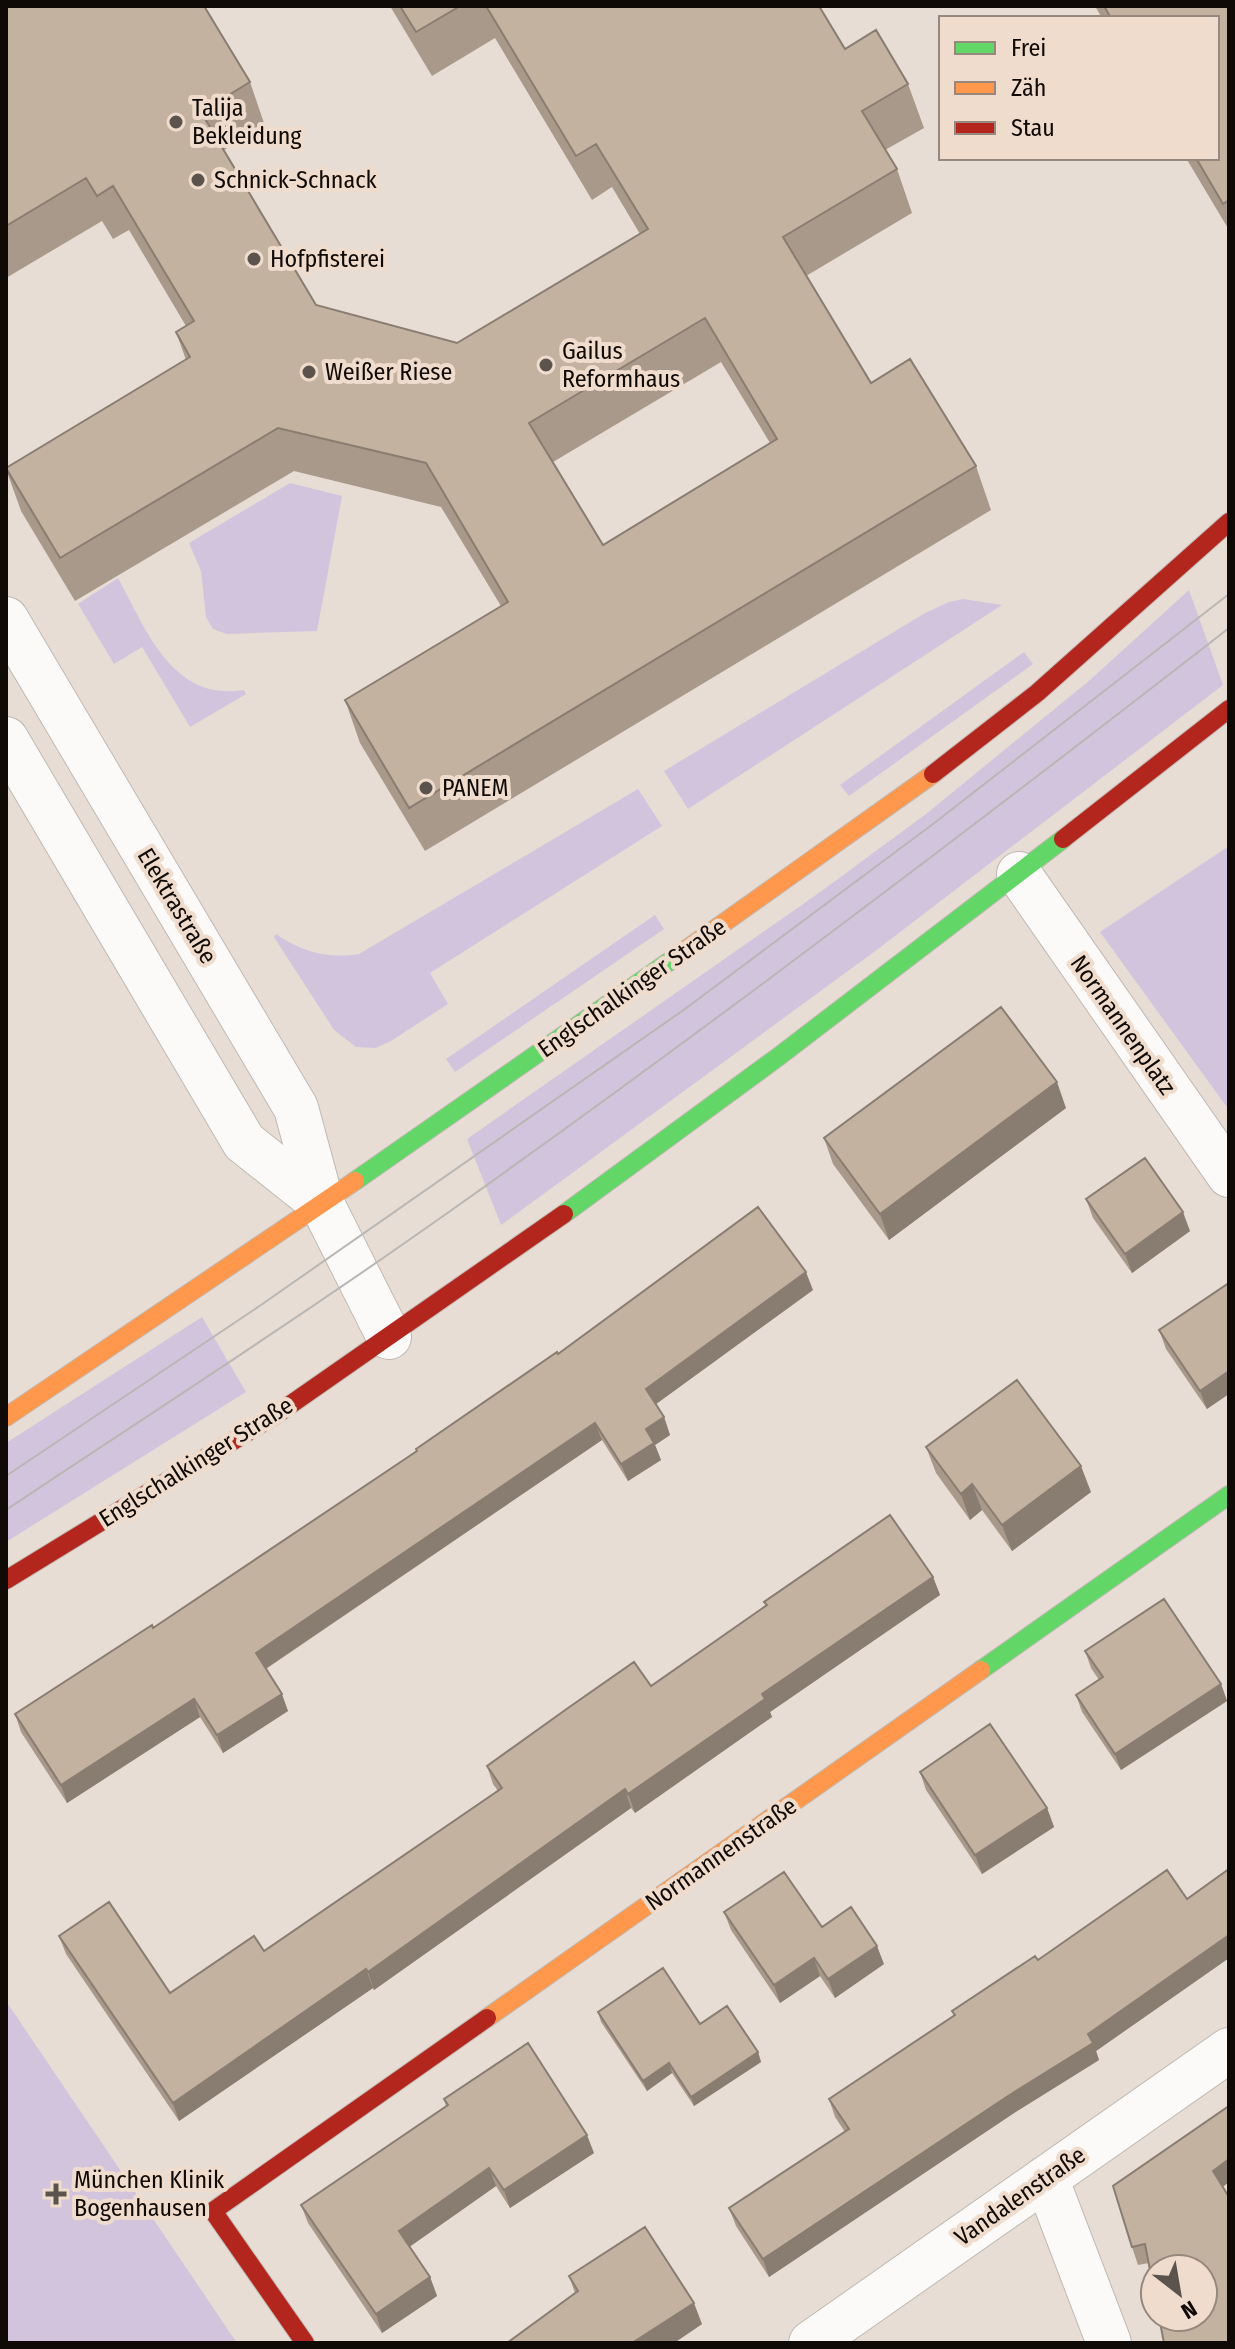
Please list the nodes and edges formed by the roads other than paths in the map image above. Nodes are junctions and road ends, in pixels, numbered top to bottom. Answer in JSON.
{"nodes":[{"id":1,"x":1229,"y":522,"type":"edge"},
{"id":2,"x":6,"y":619,"type":"edge"},
{"id":3,"x":1229,"y":709,"type":"edge"},
{"id":4,"x":6,"y":739,"type":"edge"},
{"id":5,"x":1019,"y":874,"type":"junction"},
{"id":6,"x":1229,"y":1175,"type":"edge"},
{"id":7,"x":322,"y":1204,"type":"junction"},
{"id":8,"x":389,"y":1337,"type":"junction"},
{"id":9,"x":6,"y":1417,"type":"edge"},
{"id":10,"x":1229,"y":1495,"type":"edge"},
{"id":11,"x":6,"y":1580,"type":"edge"},
{"id":12,"x":1229,"y":2050,"type":"edge"},
{"id":13,"x":1046,"y":2178,"type":"junction"},
{"id":14,"x":305,"y":2343,"type":"edge"},
{"id":15,"x":811,"y":2343,"type":"edge"},
{"id":16,"x":1109,"y":2343,"type":"edge"}],
"edges":[{"from":1,"to":7,"type":"main road","name":"Englschalkinger Straße"},
{"from":2,"to":7,"type":"street","name":"Elektrastraße"},
{"from":3,"to":5,"type":"main road","name":"Englschalkinger Straße"},
{"from":4,"to":7,"type":"street","name":"Elektrastraße"},
{"from":5,"to":6,"type":"street","name":"Normannenplatz"},
{"from":5,"to":8,"type":"main road","name":"Englschalkinger Straße"},
{"from":7,"to":8,"type":"street","name":"Elektrastraße"},
{"from":7,"to":9,"type":"main road","name":"Englschalkinger Straße"},
{"from":8,"to":11,"type":"main road","name":"Englschalkinger Straße"},
{"from":10,"to":14,"type":"main road","name":"Normannenstraße"},
{"from":12,"to":13,"type":"street","name":"Vandalenstraße"},
{"from":13,"to":15,"type":"street","name":"Vandalenstraße"},
{"from":13,"to":16,"type":"street"}]}
